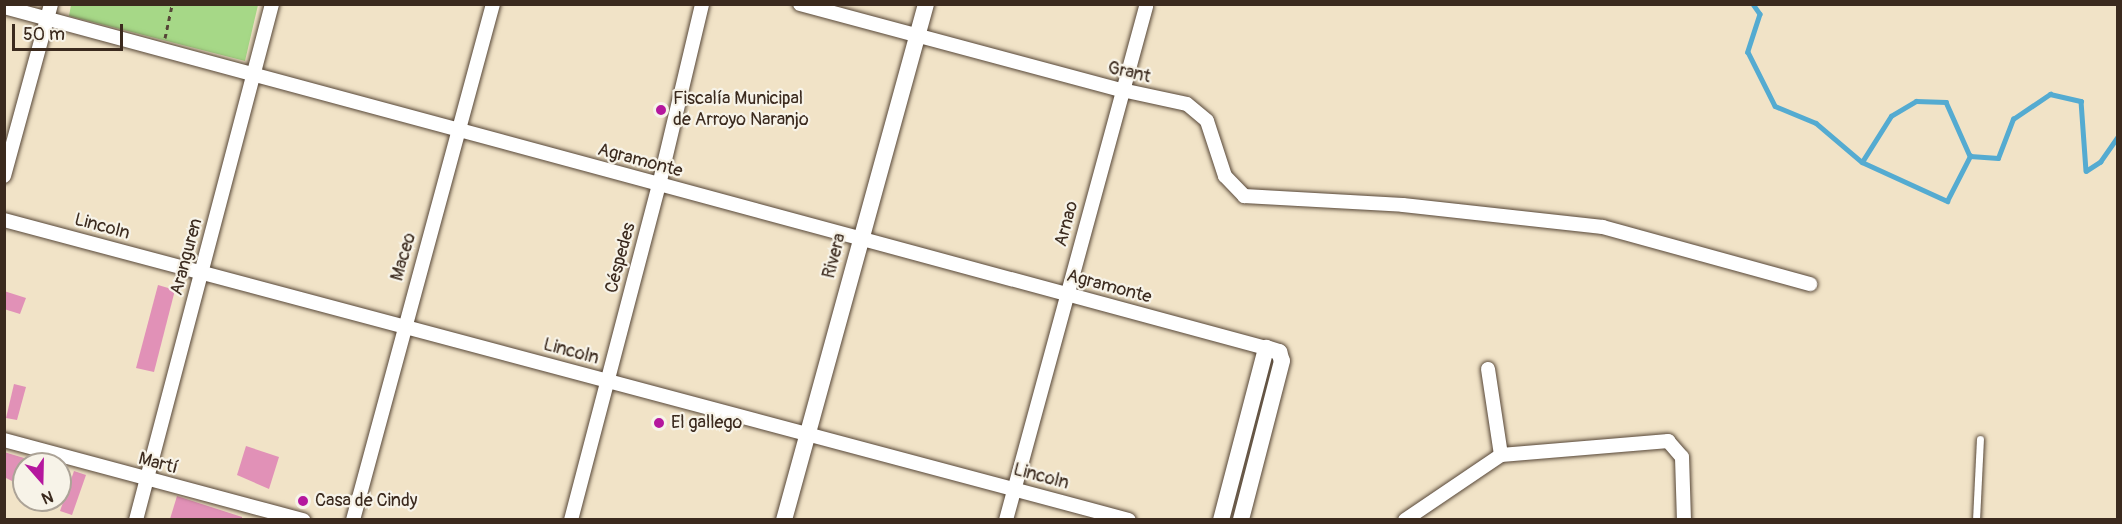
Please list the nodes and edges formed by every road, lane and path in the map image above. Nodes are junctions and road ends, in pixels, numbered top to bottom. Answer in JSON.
{"nodes":[{"id":1,"x":51,"y":4,"type":"edge"},
{"id":2,"x":172,"y":4,"type":"edge"},
{"id":3,"x":272,"y":4,"type":"edge"},
{"id":4,"x":493,"y":4,"type":"edge"},
{"id":5,"x":702,"y":4,"type":"edge"},
{"id":6,"x":800,"y":4,"type":"edge"},
{"id":7,"x":926,"y":4,"type":"edge"},
{"id":8,"x":4,"y":7,"type":"edge"},
{"id":9,"x":1146,"y":7,"type":"dead end"},
{"id":10,"x":47,"y":20,"type":"junction"},
{"id":11,"x":917,"y":36,"type":"junction"},
{"id":12,"x":161,"y":51,"type":"junction"},
{"id":13,"x":254,"y":76,"type":"junction"},
{"id":14,"x":1122,"y":90,"type":"junction"},
{"id":15,"x":458,"y":131,"type":"junction"},
{"id":16,"x":4,"y":176,"type":"edge"},
{"id":17,"x":659,"y":185,"type":"junction"},
{"id":18,"x":4,"y":220,"type":"edge"},
{"id":19,"x":860,"y":238,"type":"junction"},
{"id":20,"x":201,"y":272,"type":"junction"},
{"id":21,"x":1810,"y":284,"type":"dead end"},
{"id":22,"x":1066,"y":294,"type":"junction"},
{"id":23,"x":403,"y":327,"type":"junction"},
{"id":24,"x":1266,"y":348,"type":"junction"},
{"id":25,"x":1488,"y":369,"type":"dead end"},
{"id":26,"x":607,"y":380,"type":"junction"},
{"id":27,"x":806,"y":435,"type":"junction"},
{"id":28,"x":1980,"y":439,"type":"dead end"},
{"id":29,"x":4,"y":440,"type":"edge"},
{"id":30,"x":1502,"y":454,"type":"junction"},
{"id":31,"x":147,"y":481,"type":"junction"},
{"id":32,"x":1015,"y":488,"type":"junction"},
{"id":33,"x":136,"y":519,"type":"edge"},
{"id":34,"x":303,"y":519,"type":"edge"},
{"id":35,"x":353,"y":519,"type":"edge"},
{"id":36,"x":571,"y":519,"type":"edge"},
{"id":37,"x":784,"y":519,"type":"edge"},
{"id":38,"x":1006,"y":519,"type":"edge"},
{"id":39,"x":1128,"y":519,"type":"edge"},
{"id":40,"x":1221,"y":519,"type":"edge"},
{"id":41,"x":1241,"y":519,"type":"edge"},
{"id":42,"x":1405,"y":519,"type":"edge"},
{"id":43,"x":1684,"y":519,"type":"edge"},
{"id":44,"x":1976,"y":519,"type":"edge"}],
"edges":[{"from":1,"to":10,"type":"street"},
{"from":2,"to":12,"type":"path"},
{"from":3,"to":13,"type":"street","name":"Aranguren"},
{"from":4,"to":15,"type":"street","name":"Maceo"},
{"from":5,"to":17,"type":"street","name":"Céspedes"},
{"from":6,"to":11,"type":"street","name":"Grant"},
{"from":7,"to":11,"type":"street","name":"Rivera"},
{"from":8,"to":10,"type":"street","name":"Agramonte"},
{"from":9,"to":14,"type":"street","name":"Arnao"},
{"from":10,"to":12,"type":"street","name":"Agramonte"},
{"from":10,"to":16,"type":"street"},
{"from":11,"to":14,"type":"street","name":"Grant"},
{"from":11,"to":19,"type":"street","name":"Rivera"},
{"from":12,"to":13,"type":"street","name":"Agramonte"},
{"from":13,"to":15,"type":"street","name":"Agramonte"},
{"from":13,"to":20,"type":"street","name":"Aranguren"},
{"from":14,"to":21,"type":"street","name":"Grant"},
{"from":14,"to":22,"type":"street","name":"Arnao"},
{"from":15,"to":17,"type":"street","name":"Agramonte"},
{"from":15,"to":23,"type":"street","name":"Maceo"},
{"from":17,"to":19,"type":"street","name":"Agramonte"},
{"from":17,"to":26,"type":"street","name":"Céspedes"},
{"from":18,"to":20,"type":"street","name":"Lincoln"},
{"from":19,"to":22,"type":"street","name":"Agramonte"},
{"from":19,"to":27,"type":"street","name":"Rivera"},
{"from":20,"to":23,"type":"street","name":"Lincoln"},
{"from":20,"to":31,"type":"street","name":"Aranguren"},
{"from":22,"to":24,"type":"street","name":"Agramonte"},
{"from":22,"to":32,"type":"street","name":"Arnao"},
{"from":23,"to":26,"type":"street","name":"Lincoln"},
{"from":23,"to":35,"type":"street","name":"Maceo"},
{"from":24,"to":40,"type":"street"},
{"from":24,"to":41,"type":"street"},
{"from":25,"to":30,"type":"street"},
{"from":26,"to":27,"type":"street","name":"Lincoln"},
{"from":26,"to":36,"type":"street","name":"Céspedes"},
{"from":27,"to":32,"type":"street","name":"Lincoln"},
{"from":27,"to":37,"type":"street","name":"Rivera"},
{"from":28,"to":44,"type":"lane"},
{"from":29,"to":31,"type":"street","name":"Martí"},
{"from":30,"to":42,"type":"street"},
{"from":30,"to":43,"type":"street"},
{"from":31,"to":33,"type":"street","name":"Aranguren"},
{"from":31,"to":34,"type":"street","name":"Martí"},
{"from":32,"to":38,"type":"street","name":"Arnao"},
{"from":32,"to":39,"type":"street","name":"Lincoln"}]}
